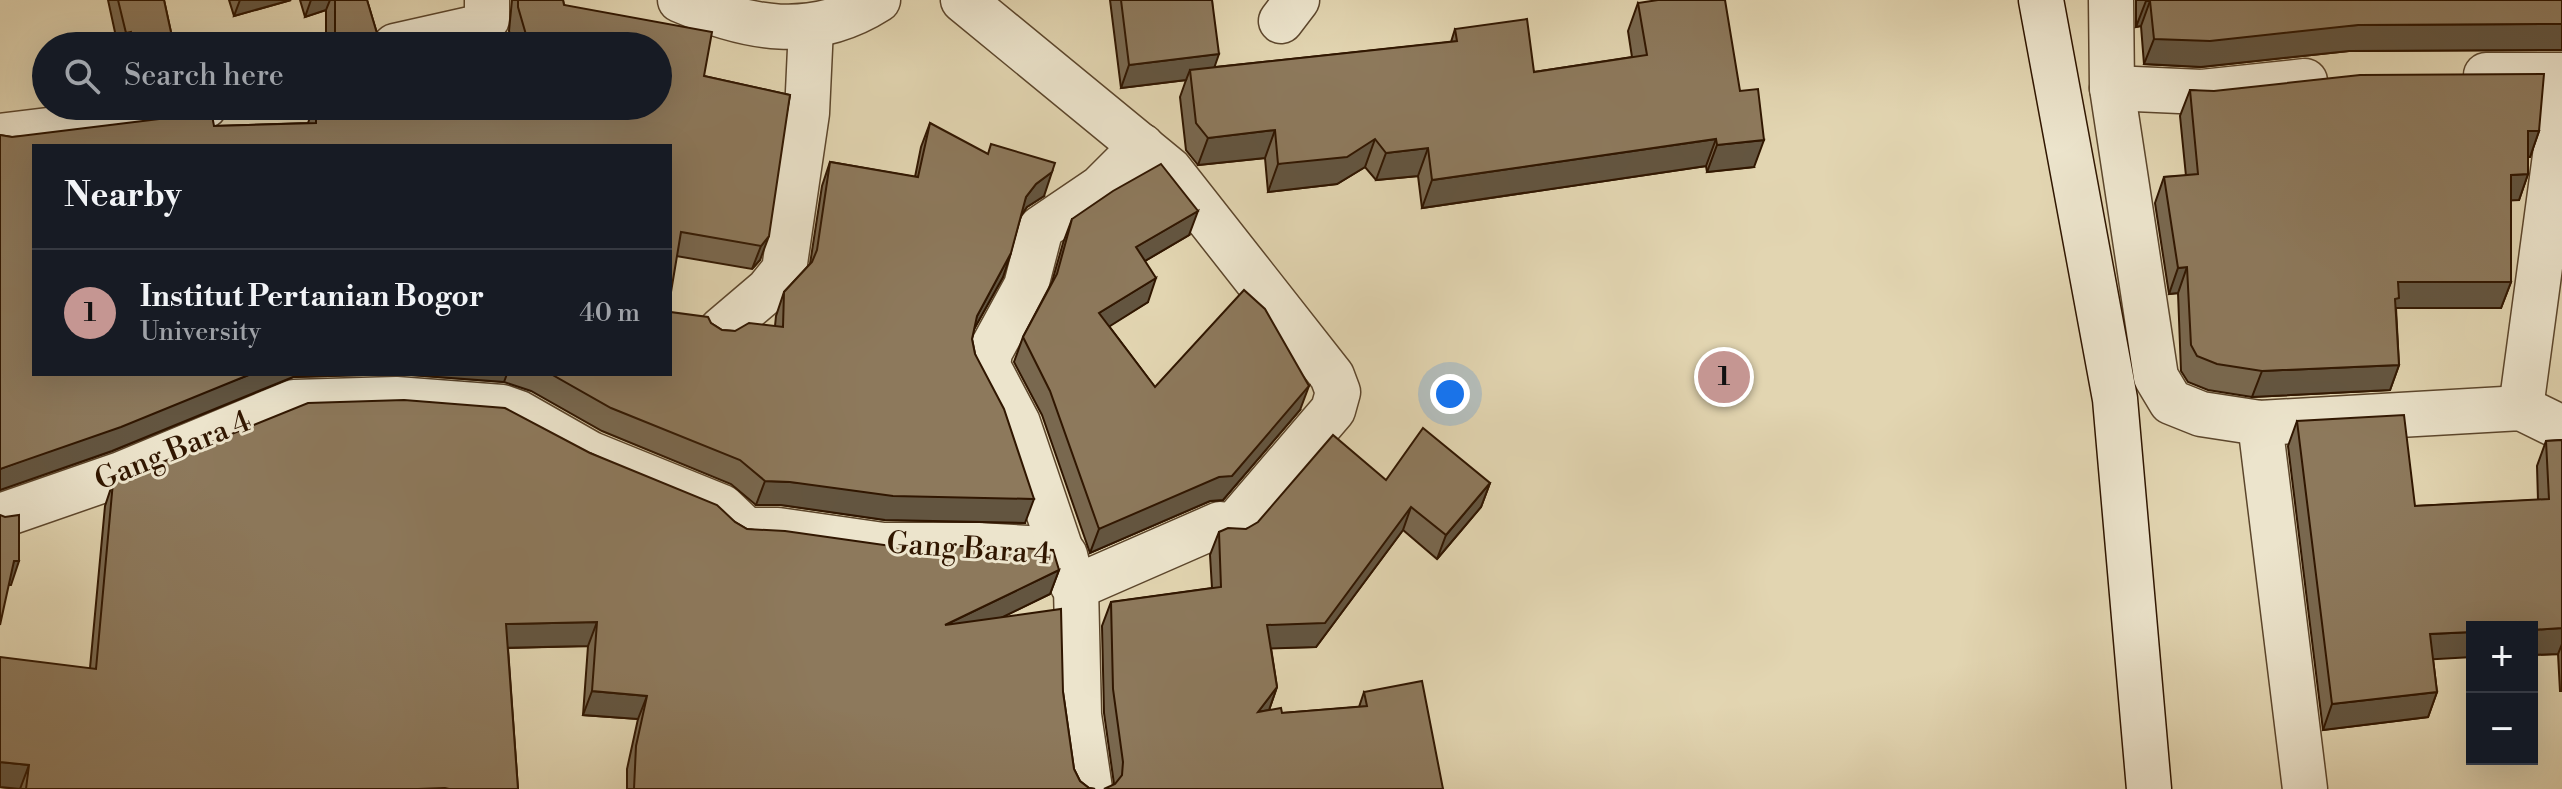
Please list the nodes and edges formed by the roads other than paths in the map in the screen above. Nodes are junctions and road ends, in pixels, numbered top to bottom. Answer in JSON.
{"nodes":[{"id":1,"x":487,"y":0,"type":"edge"},
{"id":2,"x":680,"y":0,"type":"edge"},
{"id":3,"x":878,"y":0,"type":"edge"},
{"id":4,"x":963,"y":0,"type":"edge"},
{"id":5,"x":2041,"y":0,"type":"edge"},
{"id":6,"x":2111,"y":0,"type":"edge"},
{"id":7,"x":811,"y":27,"type":"junction"},
{"id":8,"x":457,"y":32,"type":"edge"},
{"id":9,"x":2562,"y":75,"type":"edge"},
{"id":10,"x":2349,"y":76,"type":"edge"},
{"id":11,"x":2440,"y":76,"type":"edge"},
{"id":12,"x":2112,"y":88,"type":"junction"},
{"id":13,"x":2562,"y":104,"type":"edge"},
{"id":14,"x":131,"y":120,"type":"edge"},
{"id":15,"x":0,"y":136,"type":"edge"},
{"id":16,"x":1142,"y":146,"type":"junction"},
{"id":17,"x":721,"y":330,"type":"edge"},
{"id":18,"x":2521,"y":408,"type":"junction"},
{"id":19,"x":2260,"y":423,"type":"junction"},
{"id":20,"x":2562,"y":428,"type":"edge"},
{"id":21,"x":0,"y":516,"type":"edge"},
{"id":22,"x":1069,"y":568,"type":"junction"},
{"id":23,"x":1090,"y":789,"type":"edge"},
{"id":24,"x":2149,"y":789,"type":"edge"},
{"id":25,"x":2305,"y":789,"type":"edge"}],
"edges":[{"from":1,"to":8,"type":"street"},
{"from":2,"to":7,"type":"street"},
{"from":3,"to":7,"type":"street"},
{"from":4,"to":16,"type":"street","name":"Gang Bara 4"},
{"from":5,"to":24,"type":"street"},
{"from":6,"to":12,"type":"street"},
{"from":7,"to":17,"type":"street"},
{"from":9,"to":11,"type":"street"},
{"from":10,"to":12,"type":"street"},
{"from":12,"to":19,"type":"street"},
{"from":13,"to":18,"type":"street"},
{"from":14,"to":15,"type":"street"},
{"from":16,"to":22,"type":"street"},
{"from":16,"to":22,"type":"street","name":"Gang Bara 4"},
{"from":18,"to":19,"type":"street"},
{"from":18,"to":20,"type":"street"},
{"from":19,"to":25,"type":"street"},
{"from":21,"to":22,"type":"street","name":"Gang Bara 4"},
{"from":22,"to":23,"type":"street"}]}
